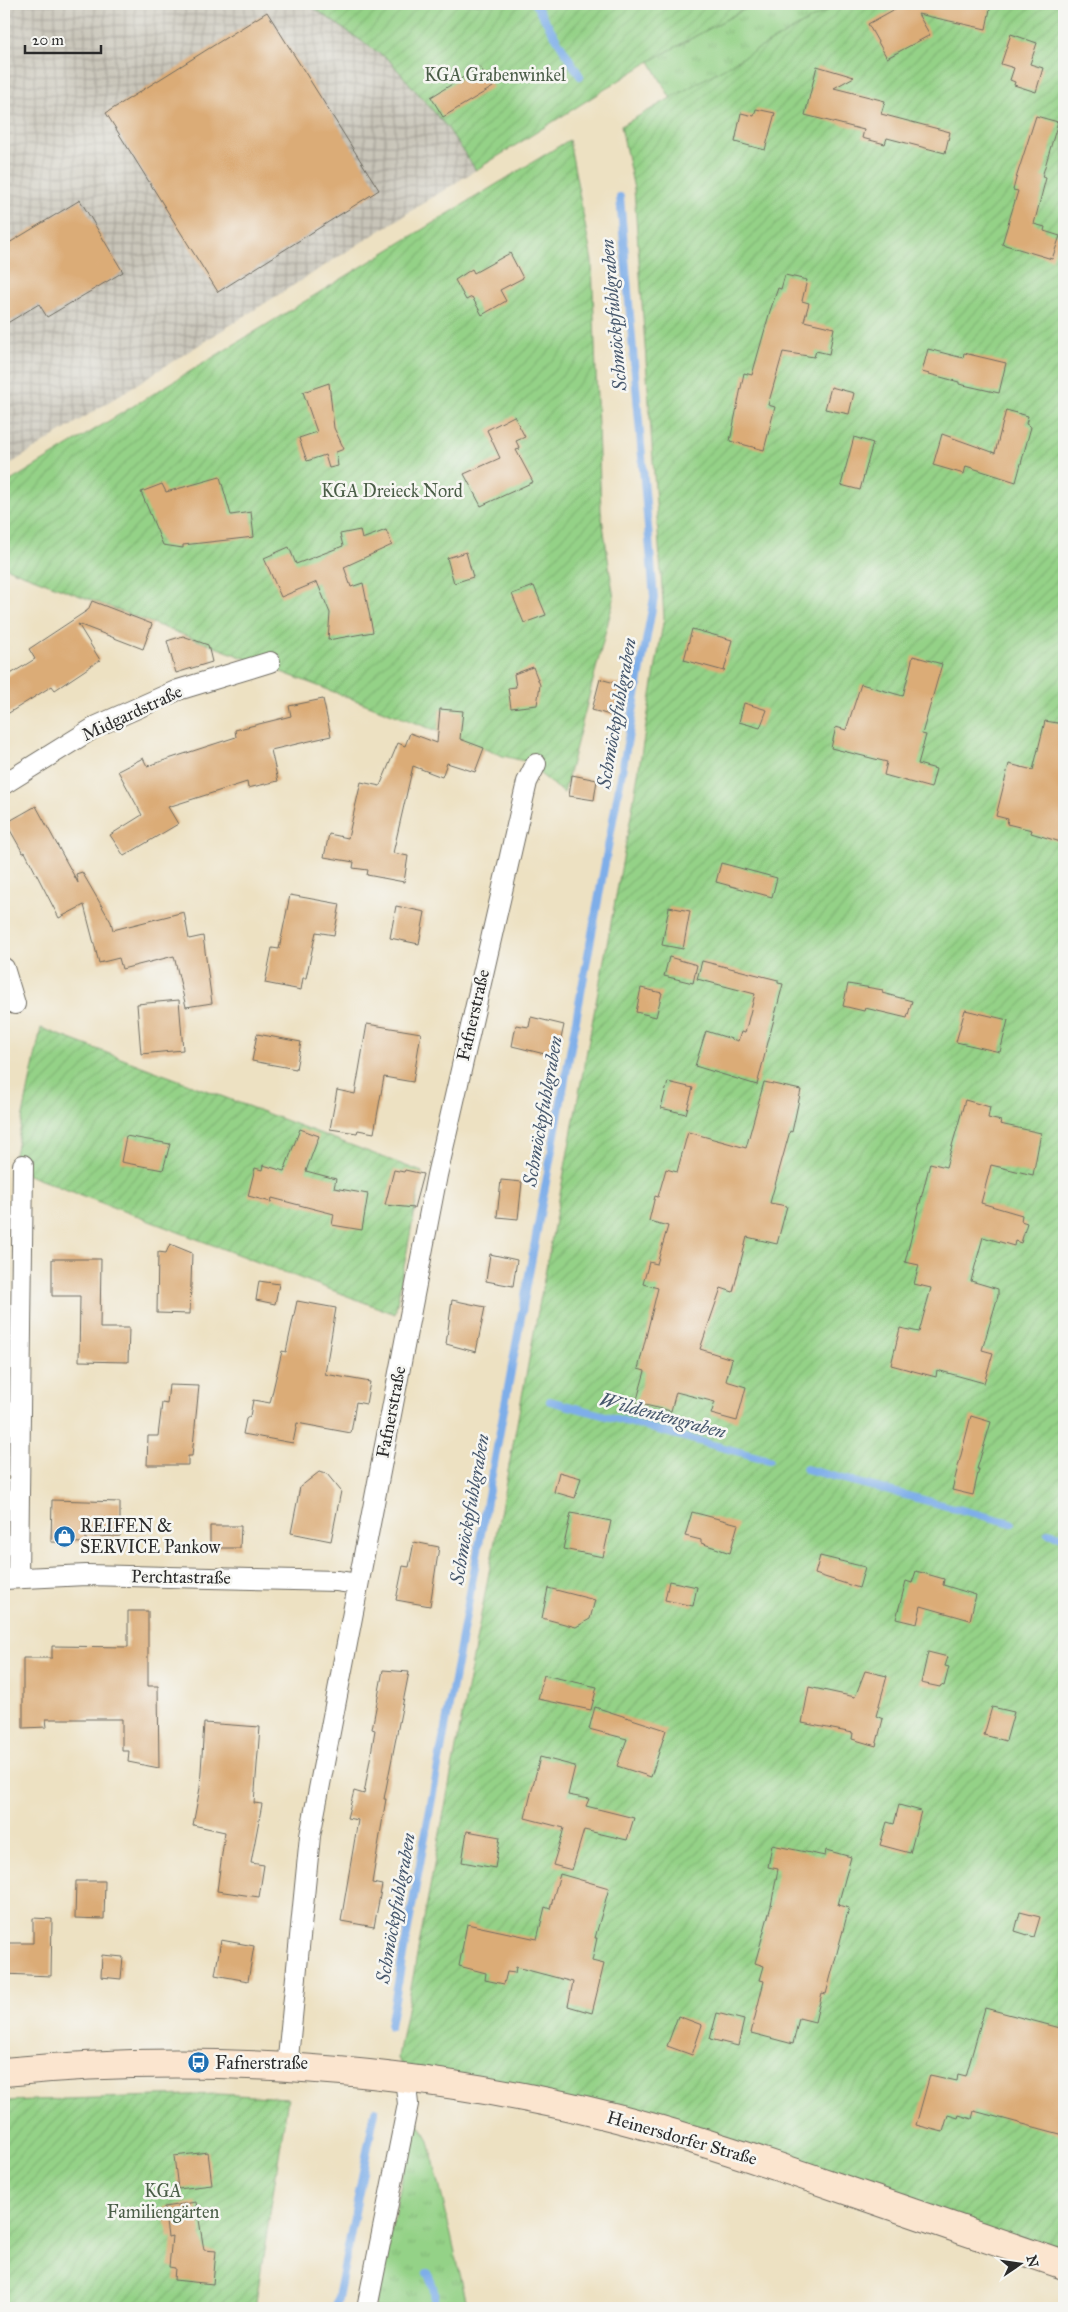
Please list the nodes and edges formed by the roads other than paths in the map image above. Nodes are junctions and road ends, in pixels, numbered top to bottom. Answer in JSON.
{"nodes":[{"id":1,"x":270,"y":662,"type":"dead end"},
{"id":2,"x":536,"y":764,"type":"dead end"},
{"id":3,"x":4,"y":784,"type":"edge"},
{"id":4,"x":4,"y":968,"type":"edge"},
{"id":5,"x":15,"y":1004,"type":"dead end"},
{"id":6,"x":23,"y":1165,"type":"dead end"},
{"id":7,"x":11,"y":1578,"type":"edge"},
{"id":8,"x":358,"y":1584,"type":"junction"},
{"id":9,"x":287,"y":2068,"type":"junction"},
{"id":10,"x":4,"y":2072,"type":"edge"},
{"id":11,"x":405,"y":2078,"type":"junction"},
{"id":12,"x":1064,"y":2266,"type":"edge"},
{"id":13,"x":367,"y":2308,"type":"edge"}],
"edges":[{"from":1,"to":3,"type":"street","name":"Midgardstraße"},
{"from":2,"to":8,"type":"street","name":"Fafnerstraße"},
{"from":4,"to":5,"type":"street"},
{"from":6,"to":7,"type":"street"},
{"from":7,"to":8,"type":"street","name":"Perchtastraße"},
{"from":8,"to":9,"type":"street","name":"Fafnerstraße"},
{"from":9,"to":10,"type":"main road","name":"Heinersdorfer Straße"},
{"from":9,"to":11,"type":"main road","name":"Heinersdorfer Straße"},
{"from":11,"to":12,"type":"main road","name":"Heinersdorfer Straße"},
{"from":11,"to":13,"type":"street"}]}
